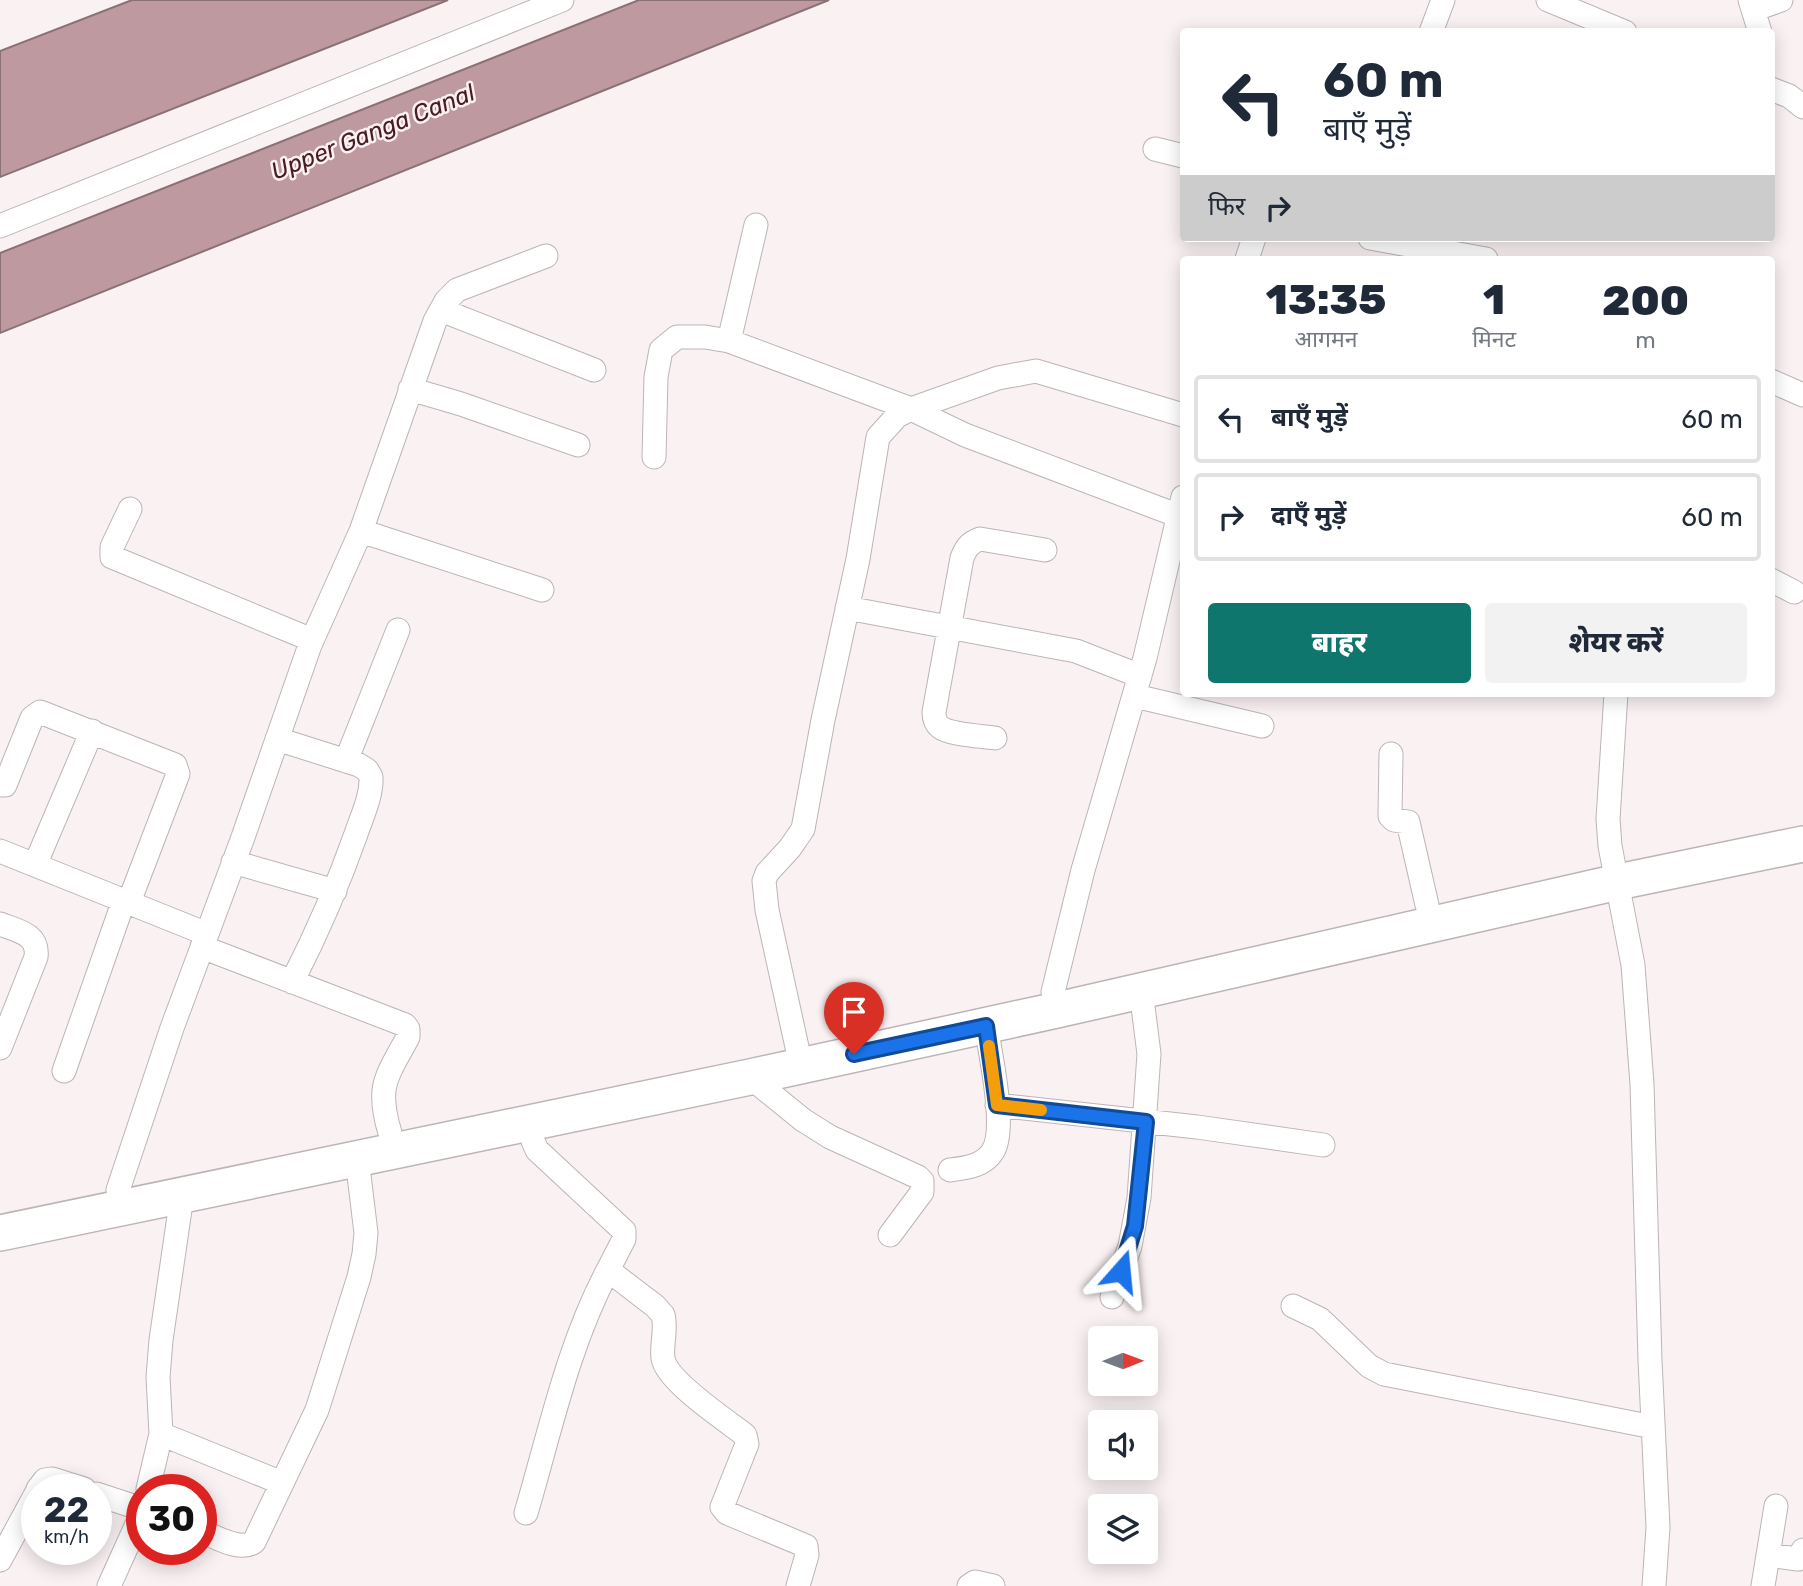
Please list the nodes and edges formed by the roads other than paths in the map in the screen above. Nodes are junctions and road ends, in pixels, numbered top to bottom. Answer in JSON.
{"nodes":[{"id":1,"x":562,"y":0,"type":"edge"},
{"id":2,"x":1443,"y":0,"type":"edge"},
{"id":3,"x":1548,"y":0,"type":"edge"},
{"id":4,"x":1782,"y":0,"type":"edge"},
{"id":5,"x":1754,"y":14,"type":"edge"},
{"id":6,"x":1432,"y":28,"type":"edge"},
{"id":7,"x":1615,"y":28,"type":"edge"},
{"id":8,"x":1776,"y":91,"type":"edge"},
{"id":9,"x":1803,"y":107,"type":"edge"},
{"id":10,"x":1155,"y":149,"type":"dead end"},
{"id":11,"x":1180,"y":155,"type":"edge"},
{"id":12,"x":756,"y":225,"type":"dead end"},
{"id":13,"x":0,"y":226,"type":"edge"},
{"id":14,"x":1419,"y":242,"type":"edge"},
{"id":15,"x":1456,"y":245,"type":"edge"},
{"id":16,"x":546,"y":256,"type":"dead end"},
{"id":17,"x":1480,"y":256,"type":"edge"},
{"id":18,"x":441,"y":310,"type":"junction"},
{"id":19,"x":729,"y":341,"type":"junction"},
{"id":20,"x":594,"y":370,"type":"dead end"},
{"id":21,"x":1775,"y":383,"type":"edge"},
{"id":22,"x":411,"y":389,"type":"junction"},
{"id":23,"x":1803,"y":395,"type":"edge"},
{"id":24,"x":911,"y":410,"type":"junction"},
{"id":25,"x":1180,"y":414,"type":"edge"},
{"id":26,"x":578,"y":445,"type":"dead end"},
{"id":27,"x":654,"y":457,"type":"dead end"},
{"id":28,"x":1180,"y":506,"type":"edge"},
{"id":29,"x":130,"y":509,"type":"dead end"},
{"id":30,"x":1180,"y":510,"type":"edge"},
{"id":31,"x":360,"y":531,"type":"junction"},
{"id":32,"x":1045,"y":550,"type":"dead end"},
{"id":33,"x":1775,"y":582,"type":"edge"},
{"id":34,"x":542,"y":590,"type":"dead end"},
{"id":35,"x":1794,"y":592,"type":"dead end"},
{"id":36,"x":847,"y":608,"type":"junction"},
{"id":37,"x":949,"y":626,"type":"junction"},
{"id":38,"x":398,"y":630,"type":"dead end"},
{"id":39,"x":312,"y":640,"type":"junction"},
{"id":40,"x":1137,"y":686,"type":"junction"},
{"id":41,"x":1616,"y":697,"type":"edge"},
{"id":42,"x":1262,"y":726,"type":"dead end"},
{"id":43,"x":92,"y":731,"type":"junction"},
{"id":44,"x":995,"y":738,"type":"dead end"},
{"id":45,"x":277,"y":739,"type":"junction"},
{"id":46,"x":1391,"y":754,"type":"dead end"},
{"id":47,"x":346,"y":761,"type":"junction"},
{"id":48,"x":0,"y":785,"type":"edge"},
{"id":49,"x":1803,"y":825,"type":"edge"},
{"id":50,"x":1803,"y":844,"type":"edge"},
{"id":51,"x":0,"y":851,"type":"edge"},
{"id":52,"x":233,"y":862,"type":"junction"},
{"id":53,"x":35,"y":865,"type":"junction"},
{"id":54,"x":1616,"y":873,"type":"junction"},
{"id":55,"x":335,"y":891,"type":"junction"},
{"id":56,"x":126,"y":901,"type":"junction"},
{"id":57,"x":1427,"y":905,"type":"junction"},
{"id":58,"x":0,"y":925,"type":"edge"},
{"id":59,"x":204,"y":940,"type":"junction"},
{"id":60,"x":292,"y":982,"type":"junction"},
{"id":61,"x":1141,"y":991,"type":"junction"},
{"id":62,"x":1053,"y":992,"type":"junction"},
{"id":63,"x":986,"y":1026,"type":"junction"},
{"id":64,"x":797,"y":1047,"type":"junction"},
{"id":65,"x":0,"y":1048,"type":"edge"},
{"id":66,"x":64,"y":1071,"type":"dead end"},
{"id":67,"x":750,"y":1076,"type":"junction"},
{"id":68,"x":997,"y":1105,"type":"junction"},
{"id":69,"x":1146,"y":1122,"type":"junction"},
{"id":70,"x":530,"y":1124,"type":"junction"},
{"id":71,"x":390,"y":1133,"type":"junction"},
{"id":72,"x":1323,"y":1144,"type":"dead end"},
{"id":73,"x":357,"y":1160,"type":"junction"},
{"id":74,"x":950,"y":1170,"type":"dead end"},
{"id":75,"x":118,"y":1189,"type":"junction"},
{"id":76,"x":182,"y":1196,"type":"junction"},
{"id":77,"x":0,"y":1213,"type":"edge"},
{"id":78,"x":0,"y":1233,"type":"edge"},
{"id":79,"x":890,"y":1235,"type":"dead end"},
{"id":80,"x":608,"y":1270,"type":"junction"},
{"id":81,"x":1112,"y":1297,"type":"dead end"},
{"id":82,"x":1293,"y":1306,"type":"dead end"},
{"id":83,"x":1653,"y":1427,"type":"junction"},
{"id":84,"x":161,"y":1434,"type":"junction"},
{"id":85,"x":152,"y":1474,"type":"edge"},
{"id":86,"x":282,"y":1483,"type":"junction"},
{"id":87,"x":1776,"y":1506,"type":"dead end"},
{"id":88,"x":526,"y":1513,"type":"dead end"},
{"id":89,"x":21,"y":1520,"type":"edge"},
{"id":90,"x":217,"y":1537,"type":"edge"},
{"id":91,"x":126,"y":1547,"type":"edge"},
{"id":92,"x":1803,"y":1550,"type":"edge"},
{"id":93,"x":1768,"y":1555,"type":"junction"},
{"id":94,"x":0,"y":1560,"type":"edge"},
{"id":95,"x":109,"y":1586,"type":"edge"},
{"id":96,"x":798,"y":1586,"type":"edge"},
{"id":97,"x":969,"y":1586,"type":"edge"},
{"id":98,"x":993,"y":1586,"type":"edge"},
{"id":99,"x":1654,"y":1586,"type":"edge"},
{"id":100,"x":1763,"y":1586,"type":"edge"}],
"edges":[{"from":1,"to":13,"type":"street"},
{"from":2,"to":6,"type":"street"},
{"from":3,"to":7,"type":"street"},
{"from":4,"to":5,"type":"street"},
{"from":8,"to":9,"type":"street"},
{"from":10,"to":11,"type":"street"},
{"from":12,"to":19,"type":"street"},
{"from":14,"to":15,"type":"street"},
{"from":15,"to":17,"type":"street"},
{"from":16,"to":18,"type":"street"},
{"from":18,"to":20,"type":"street"},
{"from":18,"to":22,"type":"street"},
{"from":19,"to":24,"type":"street"},
{"from":19,"to":27,"type":"street"},
{"from":21,"to":23,"type":"street"},
{"from":22,"to":26,"type":"street"},
{"from":22,"to":31,"type":"street"},
{"from":24,"to":25,"type":"street"},
{"from":24,"to":28,"type":"street"},
{"from":24,"to":36,"type":"street"},
{"from":29,"to":39,"type":"street"},
{"from":30,"to":40,"type":"street"},
{"from":31,"to":34,"type":"street"},
{"from":31,"to":39,"type":"street"},
{"from":32,"to":37,"type":"street"},
{"from":33,"to":35,"type":"street"},
{"from":36,"to":37,"type":"street"},
{"from":36,"to":64,"type":"street"},
{"from":37,"to":40,"type":"street"},
{"from":37,"to":44,"type":"street"},
{"from":38,"to":47,"type":"street"},
{"from":39,"to":45,"type":"street"},
{"from":40,"to":42,"type":"street"},
{"from":40,"to":62,"type":"street"},
{"from":41,"to":54,"type":"street"},
{"from":43,"to":48,"type":"street"},
{"from":43,"to":53,"type":"street"},
{"from":43,"to":56,"type":"street"},
{"from":45,"to":47,"type":"street"},
{"from":45,"to":52,"type":"street"},
{"from":46,"to":57,"type":"street"},
{"from":47,"to":55,"type":"street"},
{"from":49,"to":54,"type":"highway"},
{"from":50,"to":54,"type":"highway"},
{"from":51,"to":53,"type":"street"},
{"from":52,"to":55,"type":"street"},
{"from":52,"to":59,"type":"street"},
{"from":53,"to":56,"type":"street"},
{"from":54,"to":57,"type":"highway"},
{"from":54,"to":61,"type":"highway"},
{"from":54,"to":83,"type":"street"},
{"from":55,"to":60,"type":"street"},
{"from":56,"to":59,"type":"street"},
{"from":56,"to":66,"type":"street"},
{"from":57,"to":62,"type":"highway"},
{"from":58,"to":65,"type":"street"},
{"from":59,"to":60,"type":"street"},
{"from":59,"to":75,"type":"street"},
{"from":60,"to":71,"type":"street"},
{"from":61,"to":63,"type":"highway"},
{"from":61,"to":69,"type":"street"},
{"from":62,"to":64,"type":"highway"},
{"from":63,"to":67,"type":"highway"},
{"from":63,"to":68,"type":"street"},
{"from":64,"to":71,"type":"highway"},
{"from":67,"to":70,"type":"highway"},
{"from":67,"to":79,"type":"street"},
{"from":68,"to":69,"type":"street"},
{"from":68,"to":74,"type":"street"},
{"from":69,"to":72,"type":"street"},
{"from":69,"to":81,"type":"street"},
{"from":70,"to":73,"type":"highway"},
{"from":70,"to":80,"type":"street"},
{"from":71,"to":75,"type":"highway"},
{"from":73,"to":76,"type":"highway"},
{"from":73,"to":86,"type":"street"},
{"from":75,"to":77,"type":"highway"},
{"from":76,"to":78,"type":"highway"},
{"from":76,"to":84,"type":"street"},
{"from":80,"to":88,"type":"street"},
{"from":80,"to":96,"type":"street"},
{"from":82,"to":83,"type":"street"},
{"from":83,"to":99,"type":"street"},
{"from":84,"to":85,"type":"street"},
{"from":84,"to":86,"type":"street"},
{"from":86,"to":90,"type":"street"},
{"from":87,"to":93,"type":"street"},
{"from":89,"to":94,"type":"street"},
{"from":91,"to":95,"type":"street"},
{"from":92,"to":93,"type":"street"},
{"from":93,"to":100,"type":"street"},
{"from":97,"to":98,"type":"street"}]}
